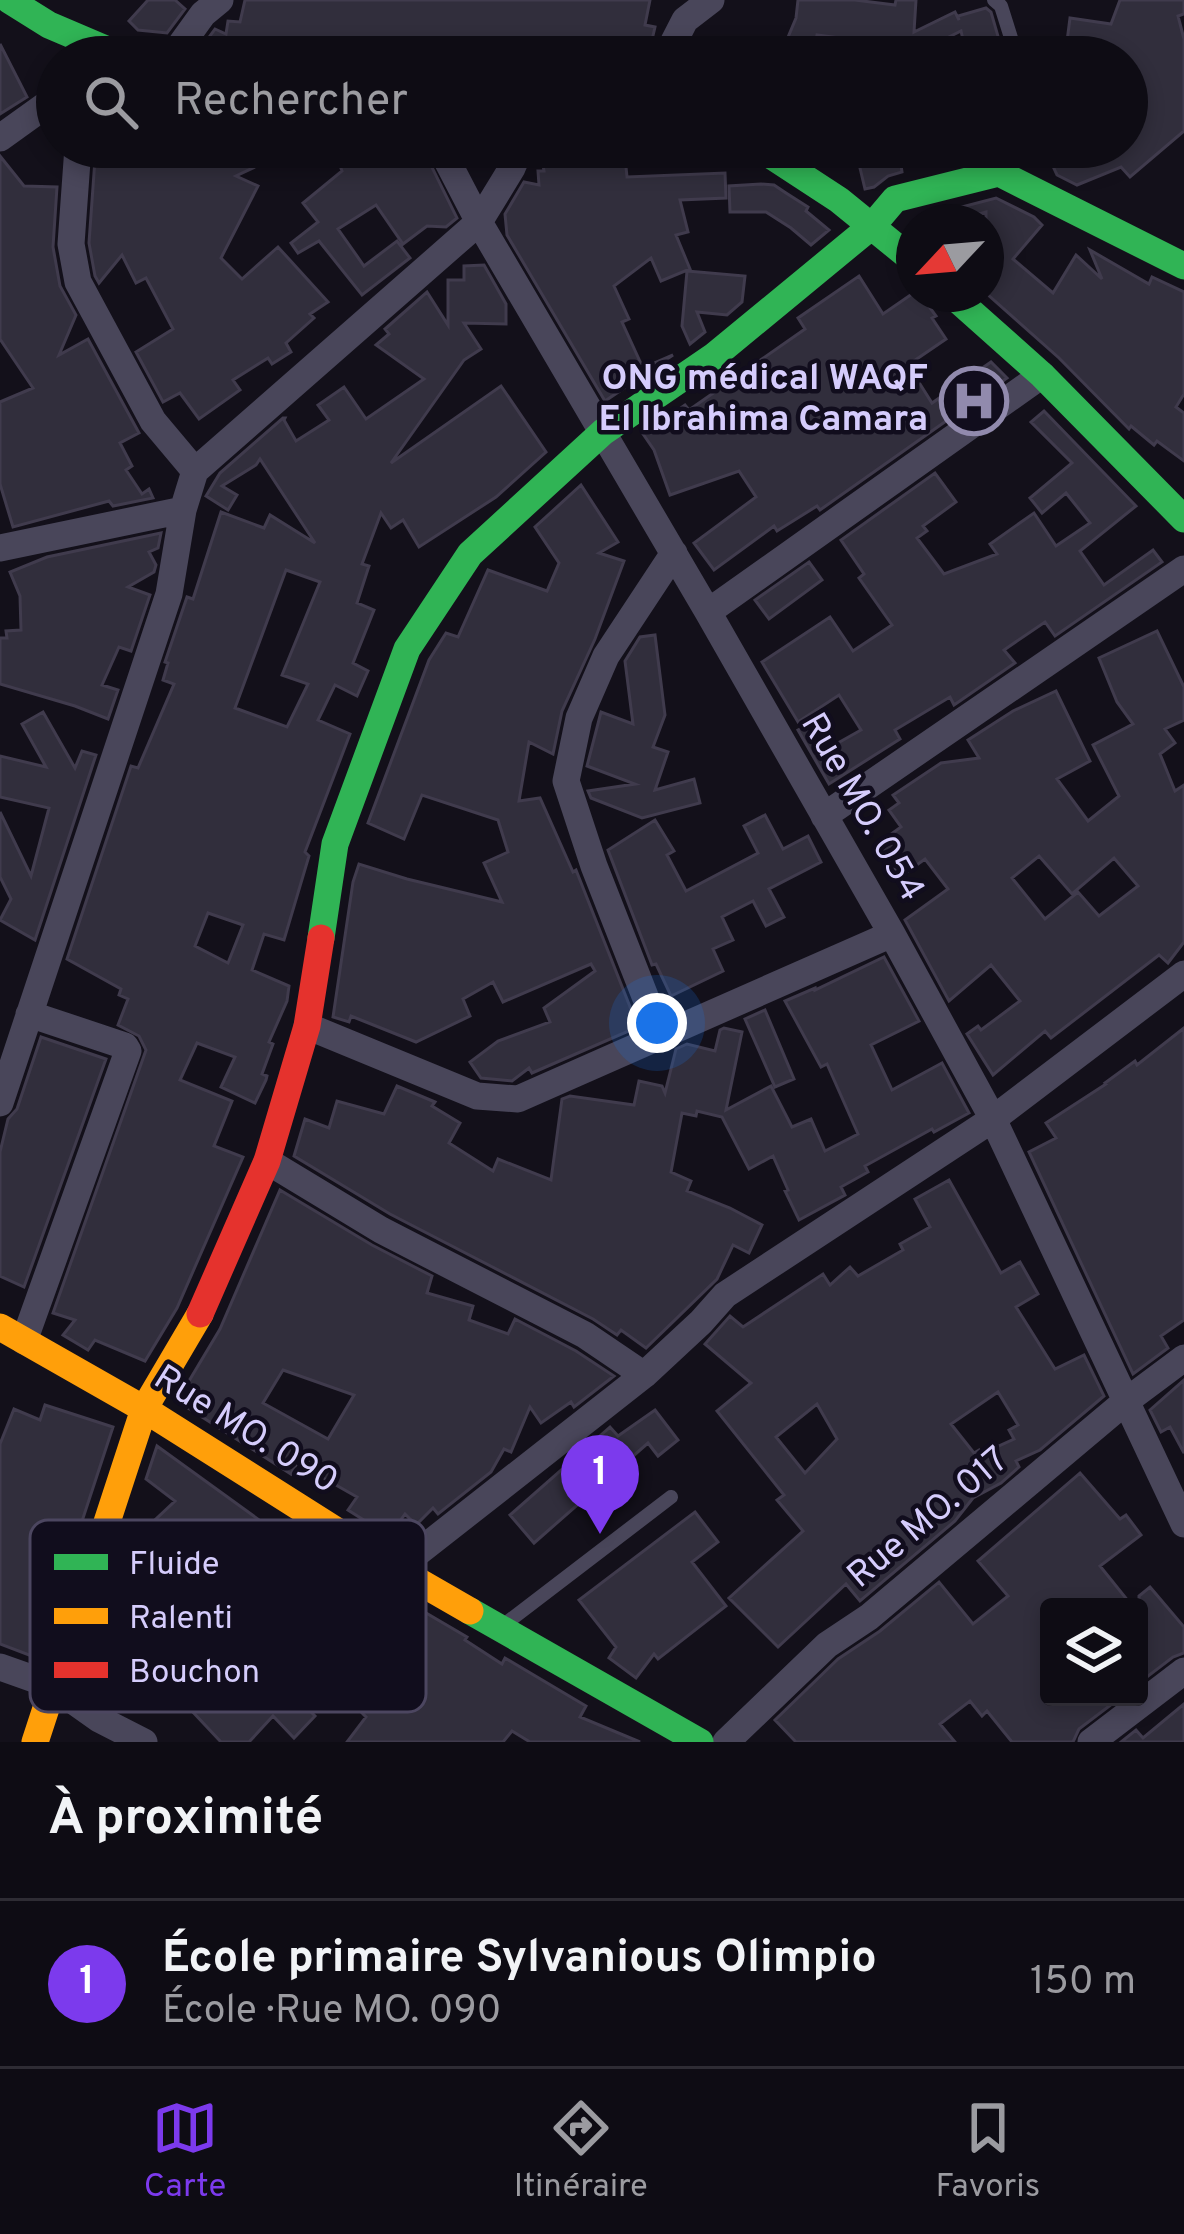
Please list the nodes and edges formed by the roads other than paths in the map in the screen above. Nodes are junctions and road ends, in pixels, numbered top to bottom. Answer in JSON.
{"nodes":[{"id":1,"x":9,"y":0,"type":"edge"},
{"id":2,"x":711,"y":0,"type":"edge"},
{"id":3,"x":994,"y":0,"type":"edge"},
{"id":4,"x":204,"y":4,"type":"edge"},
{"id":5,"x":72,"y":36,"type":"edge"},
{"id":6,"x":185,"y":36,"type":"edge"},
{"id":7,"x":677,"y":36,"type":"edge"},
{"id":8,"x":1010,"y":36,"type":"edge"},
{"id":9,"x":36,"y":112,"type":"edge"},
{"id":10,"x":0,"y":138,"type":"edge"},
{"id":11,"x":76,"y":168,"type":"edge"},
{"id":12,"x":451,"y":168,"type":"edge"},
{"id":13,"x":512,"y":168,"type":"edge"},
{"id":14,"x":793,"y":168,"type":"edge"},
{"id":15,"x":995,"y":168,"type":"edge"},
{"id":16,"x":1005,"y":168,"type":"edge"},
{"id":17,"x":478,"y":222,"type":"junction"},
{"id":18,"x":873,"y":225,"type":"junction"},
{"id":19,"x":896,"y":245,"type":"edge"},
{"id":20,"x":1184,"y":266,"type":"edge"},
{"id":21,"x":971,"y":312,"type":"edge"},
{"id":22,"x":1042,"y":375,"type":"junction"},
{"id":23,"x":603,"y":433,"type":"junction"},
{"id":24,"x":195,"y":471,"type":"junction"},
{"id":25,"x":183,"y":509,"type":"junction"},
{"id":26,"x":1184,"y":519,"type":"edge"},
{"id":27,"x":0,"y":548,"type":"edge"},
{"id":28,"x":674,"y":554,"type":"junction"},
{"id":29,"x":1184,"y":569,"type":"edge"},
{"id":30,"x":708,"y":612,"type":"junction"},
{"id":31,"x":824,"y":816,"type":"junction"},
{"id":32,"x":892,"y":934,"type":"junction"},
{"id":33,"x":1184,"y":974,"type":"edge"},
{"id":34,"x":29,"y":1014,"type":"junction"},
{"id":35,"x":307,"y":1026,"type":"junction"},
{"id":36,"x":661,"y":1037,"type":"junction"},
{"id":37,"x":6,"y":1062,"type":"edge"},
{"id":38,"x":0,"y":1103,"type":"edge"},
{"id":39,"x":992,"y":1119,"type":"junction"},
{"id":40,"x":267,"y":1161,"type":"junction"},
{"id":41,"x":12,"y":1334,"type":"edge"},
{"id":42,"x":1184,"y":1358,"type":"edge"},
{"id":43,"x":644,"y":1375,"type":"junction"},
{"id":44,"x":1125,"y":1402,"type":"junction"},
{"id":45,"x":144,"y":1409,"type":"junction"},
{"id":46,"x":671,"y":1497,"type":"dead end"},
{"id":47,"x":107,"y":1520,"type":"edge"},
{"id":48,"x":320,"y":1520,"type":"edge"},
{"id":49,"x":1184,"y":1524,"type":"edge"},
{"id":50,"x":426,"y":1546,"type":"edge"},
{"id":51,"x":426,"y":1586,"type":"edge"},
{"id":52,"x":500,"y":1628,"type":"junction"},
{"id":53,"x":0,"y":1667,"type":"edge"},
{"id":54,"x":1184,"y":1671,"type":"edge"},
{"id":55,"x":30,"y":1678,"type":"edge"},
{"id":56,"x":43,"y":1712,"type":"edge"},
{"id":57,"x":89,"y":1712,"type":"edge"},
{"id":58,"x":35,"y":1742,"type":"edge"},
{"id":59,"x":144,"y":1742,"type":"edge"},
{"id":60,"x":700,"y":1742,"type":"edge"},
{"id":61,"x":726,"y":1742,"type":"edge"},
{"id":62,"x":1091,"y":1742,"type":"edge"}],
"edges":[{"from":1,"to":5,"type":"street"},
{"from":2,"to":7,"type":"street"},
{"from":3,"to":8,"type":"lane"},
{"from":4,"to":6,"type":"street"},
{"from":9,"to":10,"type":"street"},
{"from":11,"to":24,"type":"street"},
{"from":12,"to":17,"type":"street","name":"Rue MO. 054"},
{"from":13,"to":17,"type":"street"},
{"from":14,"to":18,"type":"street"},
{"from":15,"to":18,"type":"street"},
{"from":16,"to":20,"type":"street"},
{"from":17,"to":23,"type":"street","name":"Rue MO. 054"},
{"from":17,"to":24,"type":"street"},
{"from":18,"to":19,"type":"street"},
{"from":18,"to":23,"type":"street"},
{"from":21,"to":22,"type":"street"},
{"from":22,"to":26,"type":"street"},
{"from":22,"to":30,"type":"street"},
{"from":23,"to":28,"type":"street","name":"Rue MO. 054"},
{"from":23,"to":35,"type":"street"},
{"from":24,"to":25,"type":"street"},
{"from":25,"to":27,"type":"street"},
{"from":25,"to":34,"type":"street"},
{"from":28,"to":30,"type":"street","name":"Rue MO. 054"},
{"from":28,"to":36,"type":"street"},
{"from":29,"to":31,"type":"street"},
{"from":30,"to":31,"type":"street","name":"Rue MO. 054"},
{"from":31,"to":32,"type":"street","name":"Rue MO. 054"},
{"from":32,"to":36,"type":"street"},
{"from":32,"to":39,"type":"street","name":"Rue MO. 054"},
{"from":33,"to":39,"type":"street"},
{"from":34,"to":37,"type":"street"},
{"from":34,"to":41,"type":"street"},
{"from":35,"to":36,"type":"street"},
{"from":35,"to":40,"type":"street"},
{"from":37,"to":38,"type":"street"},
{"from":39,"to":43,"type":"street"},
{"from":39,"to":44,"type":"street","name":"Rue MO. 054"},
{"from":40,"to":43,"type":"street"},
{"from":40,"to":45,"type":"street"},
{"from":41,"to":45,"type":"street","name":"Rue MO. 090"},
{"from":42,"to":44,"type":"street","name":"Rue MO. 017"},
{"from":43,"to":50,"type":"street"},
{"from":44,"to":49,"type":"street","name":"Rue MO. 054"},
{"from":44,"to":61,"type":"street","name":"Rue MO. 017"},
{"from":45,"to":47,"type":"street"},
{"from":45,"to":48,"type":"street","name":"Rue MO. 090"},
{"from":46,"to":52,"type":"lane"},
{"from":51,"to":52,"type":"street","name":"Rue MO. 090"},
{"from":52,"to":60,"type":"street","name":"Rue MO. 090"},
{"from":53,"to":55,"type":"street"},
{"from":54,"to":62,"type":"street"},
{"from":56,"to":58,"type":"street"},
{"from":57,"to":59,"type":"street"}]}
